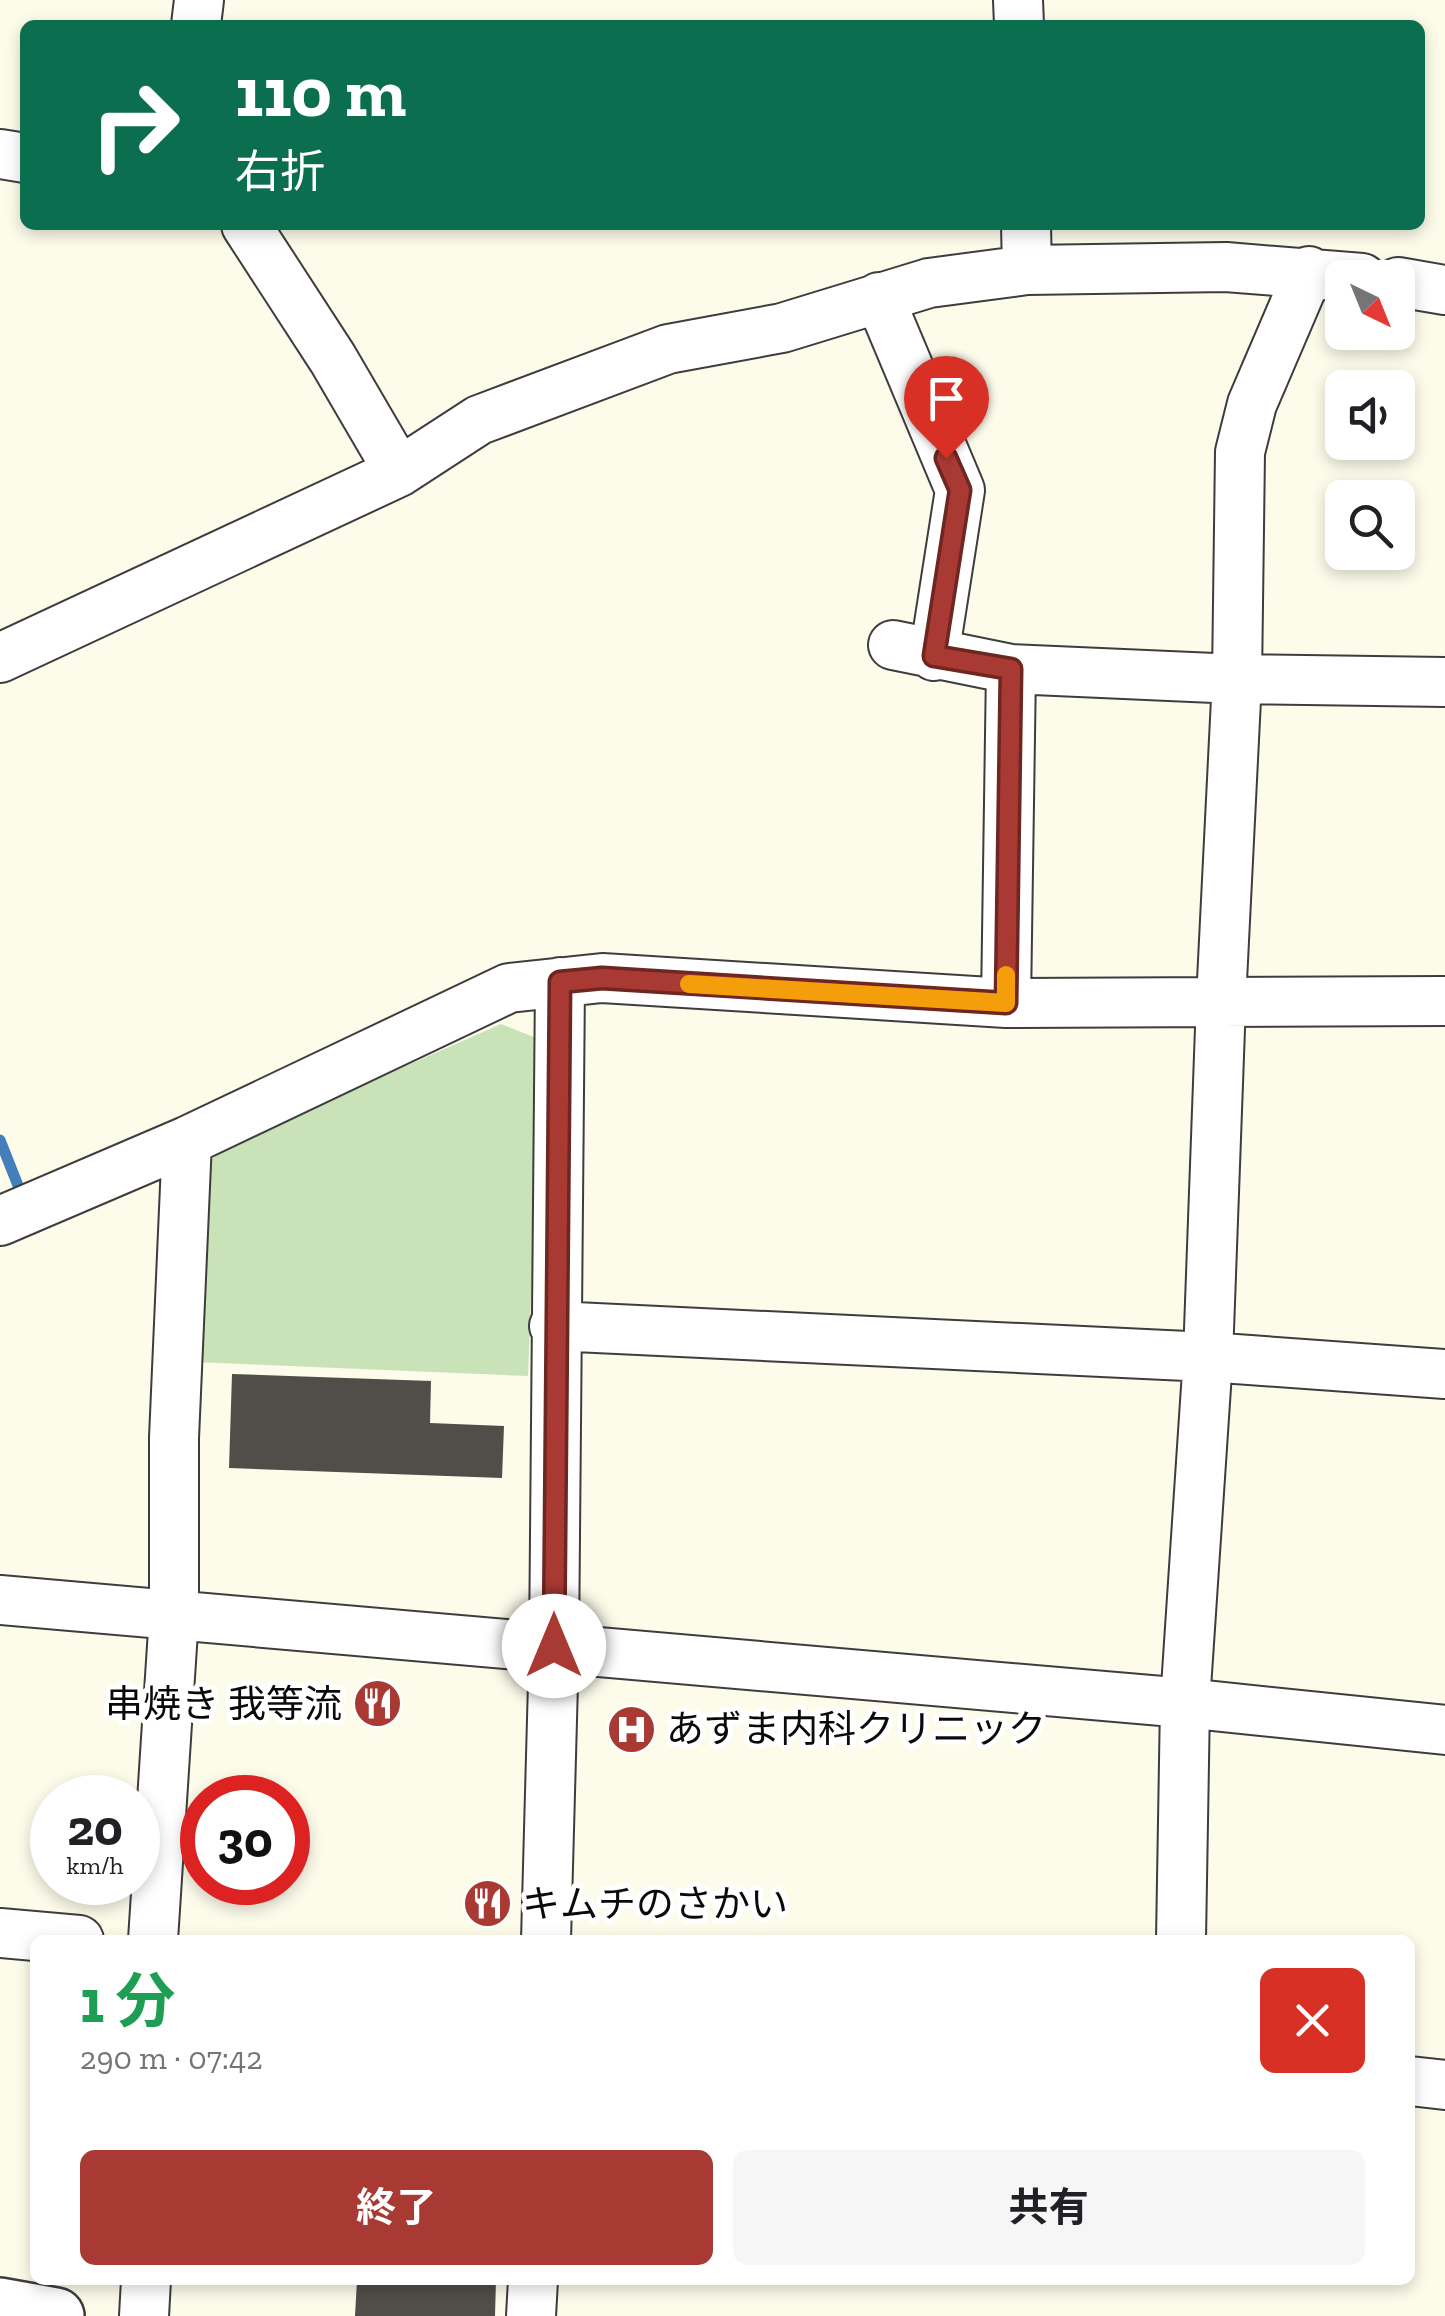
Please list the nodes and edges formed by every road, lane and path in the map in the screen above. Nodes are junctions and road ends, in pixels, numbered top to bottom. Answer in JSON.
{"nodes":[{"id":1,"x":249,"y":230,"type":"edge"},
{"id":2,"x":1026,"y":247,"type":"edge"},
{"id":3,"x":1309,"y":271,"type":"junction"},
{"id":4,"x":1325,"y":273,"type":"edge"},
{"id":5,"x":1415,"y":285,"type":"edge"},
{"id":6,"x":1445,"y":290,"type":"edge"},
{"id":7,"x":879,"y":297,"type":"junction"},
{"id":8,"x":399,"y":472,"type":"junction"},
{"id":9,"x":0,"y":658,"type":"edge"},
{"id":10,"x":1011,"y":669,"type":"junction"},
{"id":11,"x":1237,"y":679,"type":"junction"},
{"id":12,"x":1445,"y":682,"type":"edge"},
{"id":13,"x":560,"y":982,"type":"junction"},
{"id":14,"x":1445,"y":1000,"type":"edge"},
{"id":15,"x":1220,"y":1001,"type":"junction"},
{"id":16,"x":1006,"y":1003,"type":"junction"},
{"id":17,"x":186,"y":1141,"type":"junction"},
{"id":18,"x":0,"y":1222,"type":"edge"},
{"id":19,"x":554,"y":1326,"type":"junction"},
{"id":20,"x":1208,"y":1357,"type":"junction"},
{"id":21,"x":1445,"y":1374,"type":"edge"},
{"id":22,"x":0,"y":1600,"type":"edge"},
{"id":23,"x":174,"y":1615,"type":"junction"},
{"id":24,"x":554,"y":1646,"type":"junction"},
{"id":25,"x":1185,"y":1703,"type":"junction"},
{"id":26,"x":1445,"y":1730,"type":"edge"},
{"id":27,"x":0,"y":1932,"type":"edge"},
{"id":28,"x":30,"y":1935,"type":"edge"},
{"id":29,"x":153,"y":1935,"type":"edge"},
{"id":30,"x":546,"y":1935,"type":"edge"},
{"id":31,"x":1181,"y":1935,"type":"edge"},
{"id":32,"x":1415,"y":2082,"type":"edge"},
{"id":33,"x":1445,"y":2085,"type":"edge"},
{"id":34,"x":146,"y":2285,"type":"edge"},
{"id":35,"x":532,"y":2285,"type":"edge"},
{"id":36,"x":0,"y":2306,"type":"edge"},
{"id":37,"x":56,"y":2316,"type":"edge"},
{"id":38,"x":144,"y":2316,"type":"edge"},
{"id":39,"x":531,"y":2316,"type":"edge"}],
"edges":[{"from":1,"to":8,"type":"street"},
{"from":2,"to":3,"type":"street"},
{"from":2,"to":7,"type":"street"},
{"from":3,"to":4,"type":"street"},
{"from":3,"to":11,"type":"street"},
{"from":5,"to":6,"type":"street"},
{"from":7,"to":8,"type":"street"},
{"from":7,"to":10,"type":"street"},
{"from":8,"to":9,"type":"street"},
{"from":10,"to":11,"type":"street"},
{"from":10,"to":16,"type":"street"},
{"from":11,"to":12,"type":"street"},
{"from":11,"to":15,"type":"street"},
{"from":13,"to":16,"type":"street"},
{"from":13,"to":17,"type":"street"},
{"from":13,"to":19,"type":"street"},
{"from":14,"to":15,"type":"street"},
{"from":15,"to":16,"type":"street"},
{"from":15,"to":20,"type":"street"},
{"from":17,"to":18,"type":"street"},
{"from":17,"to":23,"type":"street"},
{"from":19,"to":20,"type":"street"},
{"from":19,"to":24,"type":"street"},
{"from":20,"to":21,"type":"street"},
{"from":20,"to":25,"type":"street"},
{"from":22,"to":23,"type":"street"},
{"from":23,"to":24,"type":"street"},
{"from":23,"to":29,"type":"street"},
{"from":24,"to":25,"type":"street"},
{"from":24,"to":30,"type":"street"},
{"from":25,"to":26,"type":"street"},
{"from":25,"to":31,"type":"street"},
{"from":27,"to":28,"type":"street"},
{"from":32,"to":33,"type":"street"},
{"from":34,"to":38,"type":"street"},
{"from":35,"to":39,"type":"street"},
{"from":36,"to":37,"type":"street"}]}
